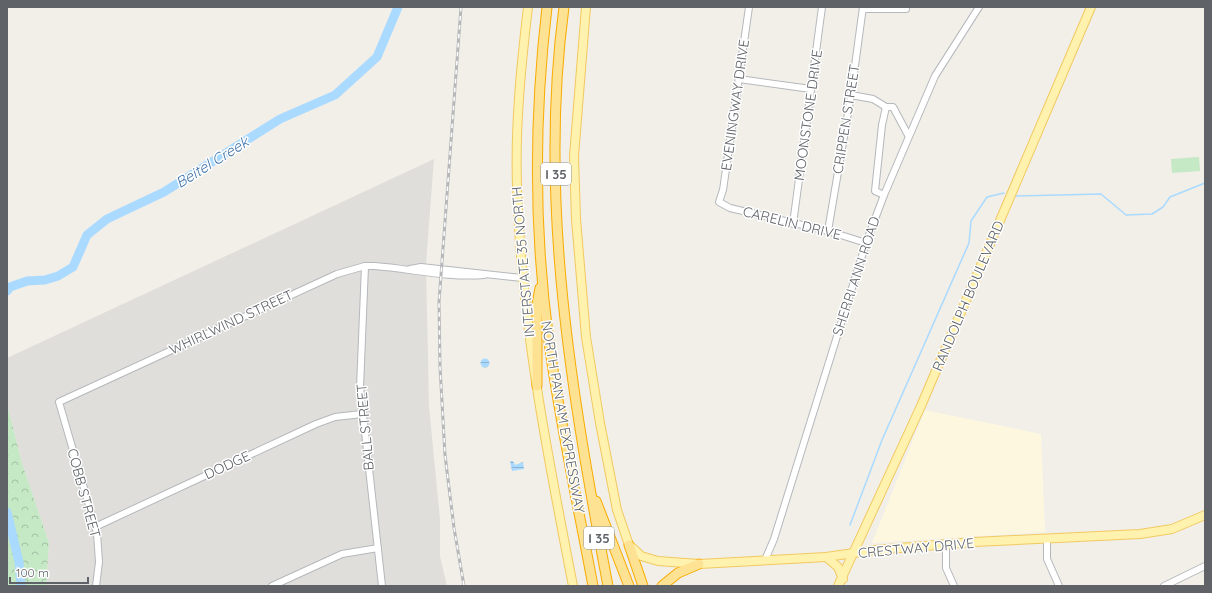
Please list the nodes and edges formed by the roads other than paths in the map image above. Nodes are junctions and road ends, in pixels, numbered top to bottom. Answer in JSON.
{"nodes":[{"id":1,"x":528,"y":7,"type":"edge"},
{"id":2,"x":547,"y":7,"type":"edge"},
{"id":3,"x":564,"y":7,"type":"edge"},
{"id":4,"x":586,"y":7,"type":"edge"},
{"id":5,"x":749,"y":7,"type":"edge"},
{"id":6,"x":822,"y":7,"type":"edge"},
{"id":7,"x":979,"y":7,"type":"edge"},
{"id":8,"x":1091,"y":7,"type":"edge"},
{"id":9,"x":863,"y":8,"type":"edge"},
{"id":10,"x":906,"y":9,"type":"dead end"},
{"id":11,"x":739,"y":79,"type":"junction"},
{"id":12,"x":811,"y":89,"type":"junction"},
{"id":13,"x":851,"y":95,"type":"junction"},
{"id":14,"x":886,"y":107,"type":"junction"},
{"id":15,"x":908,"y":135,"type":"junction"},
{"id":16,"x":884,"y":195,"type":"junction"},
{"id":17,"x":719,"y":202,"type":"joint"},
{"id":18,"x":793,"y":224,"type":"junction"},
{"id":19,"x":828,"y":231,"type":"junction"},
{"id":20,"x":866,"y":243,"type":"junction"},
{"id":21,"x":365,"y":266,"type":"junction"},
{"id":22,"x":542,"y":277,"type":"junction"},
{"id":23,"x":522,"y":278,"type":"junction"},
{"id":24,"x":537,"y":386,"type":"junction"},
{"id":25,"x":59,"y":402,"type":"joint"},
{"id":26,"x":362,"y":414,"type":"junction"},
{"id":27,"x":590,"y":489,"type":"junction"},
{"id":28,"x":1205,"y":516,"type":"edge"},
{"id":29,"x":95,"y":527,"type":"junction"},
{"id":30,"x":583,"y":534,"type":"junction"},
{"id":31,"x":1047,"y":540,"type":"junction"},
{"id":32,"x":629,"y":545,"type":"junction"},
{"id":33,"x":946,"y":545,"type":"junction"},
{"id":34,"x":378,"y":548,"type":"junction"},
{"id":35,"x":854,"y":553,"type":"junction"},
{"id":36,"x":826,"y":557,"type":"junction"},
{"id":37,"x":765,"y":560,"type":"junction"},
{"id":38,"x":699,"y":564,"type":"junction"},
{"id":39,"x":1205,"y":566,"type":"edge"},
{"id":40,"x":840,"y":584,"type":"edge"},
{"id":41,"x":96,"y":586,"type":"edge"},
{"id":42,"x":272,"y":586,"type":"edge"},
{"id":43,"x":382,"y":586,"type":"edge"},
{"id":44,"x":573,"y":586,"type":"edge"},
{"id":45,"x":590,"y":586,"type":"edge"},
{"id":46,"x":593,"y":586,"type":"edge"},
{"id":47,"x":608,"y":586,"type":"edge"},
{"id":48,"x":629,"y":586,"type":"edge"},
{"id":49,"x":643,"y":586,"type":"edge"},
{"id":50,"x":662,"y":586,"type":"edge"},
{"id":51,"x":954,"y":586,"type":"edge"},
{"id":52,"x":1059,"y":586,"type":"edge"},
{"id":53,"x":1164,"y":586,"type":"edge"}],
"edges":[{"from":1,"to":23,"type":"main road","name":"INTERSTATE 35 NORTH"},
{"from":2,"to":22,"type":"highway","name":"NORTH PAN AM EXPRESSWAY","number":"I 35"},
{"from":3,"to":27,"type":"highway","name":"NORTH PAN AM EXPRESSWAY","number":"I 35"},
{"from":4,"to":32,"type":"main road"},
{"from":5,"to":11,"type":"street","name":"EVENINGWAY DRIVE"},
{"from":6,"to":12,"type":"street","name":"MOONSTONE DRIVE"},
{"from":7,"to":15,"type":"street","name":"SHERRI ANN ROAD"},
{"from":8,"to":35,"type":"main road","name":"RANDOLPH BOULEVARD"},
{"from":9,"to":10,"type":"street"},
{"from":9,"to":13,"type":"street","name":"CRIPPEN STREET"},
{"from":11,"to":12,"type":"street"},
{"from":11,"to":17,"type":"street","name":"EVENINGWAY DRIVE"},
{"from":12,"to":18,"type":"street","name":"MOONSTONE DRIVE"},
{"from":13,"to":14,"type":"street"},
{"from":13,"to":19,"type":"street","name":"CRIPPEN STREET"},
{"from":14,"to":15,"type":"street"},
{"from":14,"to":16,"type":"street"},
{"from":15,"to":16,"type":"street","name":"SHERRI ANN ROAD"},
{"from":16,"to":20,"type":"street","name":"SHERRI ANN ROAD"},
{"from":17,"to":18,"type":"street","name":"CARELIN DRIVE"},
{"from":18,"to":19,"type":"street","name":"CARELIN DRIVE"},
{"from":19,"to":20,"type":"street","name":"CARELIN DRIVE"},
{"from":20,"to":37,"type":"street","name":"SHERRI ANN ROAD"},
{"from":21,"to":23,"type":"street","name":"WHIRLWIND STREET"},
{"from":21,"to":25,"type":"street","name":"WHIRLWIND STREET"},
{"from":21,"to":26,"type":"street","name":"BALL STREET"},
{"from":22,"to":24,"type":"highway"},
{"from":22,"to":30,"type":"highway","name":"NORTH PAN AM EXPRESSWAY","number":"I 35"},
{"from":23,"to":24,"type":"main road","name":"INTERSTATE 35 NORTH"},
{"from":24,"to":44,"type":"main road","name":"INTERSTATE 35 NORTH"},
{"from":25,"to":29,"type":"street","name":"COBB STREET"},
{"from":26,"to":29,"type":"street","name":"DODGE"},
{"from":26,"to":34,"type":"street","name":"BALL STREET"},
{"from":27,"to":47,"type":"highway","name":"NORTH PAN AM EXPRESSWAY","number":"I 35"},
{"from":27,"to":48,"type":"highway"},
{"from":28,"to":31,"type":"main road","name":"CRESTWAY DRIVE"},
{"from":29,"to":41,"type":"street","name":"COBB STREET"},
{"from":30,"to":45,"type":"highway"},
{"from":30,"to":46,"type":"highway","name":"NORTH PAN AM EXPRESSWAY","number":"I 35"},
{"from":31,"to":33,"type":"main road","name":"CRESTWAY DRIVE"},
{"from":31,"to":52,"type":"street"},
{"from":32,"to":38,"type":"main road","name":"CRESTWAY DRIVE"},
{"from":32,"to":49,"type":"highway"},
{"from":33,"to":35,"type":"main road","name":"CRESTWAY DRIVE"},
{"from":33,"to":51,"type":"street"},
{"from":34,"to":42,"type":"street"},
{"from":34,"to":43,"type":"street","name":"BALL STREET"},
{"from":35,"to":36,"type":"main road","name":"CRESTWAY DRIVE"},
{"from":35,"to":40,"type":"main road","name":"RANDOLPH BOULEVARD"},
{"from":36,"to":37,"type":"main road","name":"CRESTWAY DRIVE"},
{"from":36,"to":40,"type":"main road"},
{"from":37,"to":38,"type":"main road","name":"CRESTWAY DRIVE"},
{"from":38,"to":50,"type":"highway"},
{"from":39,"to":53,"type":"street"}]}
